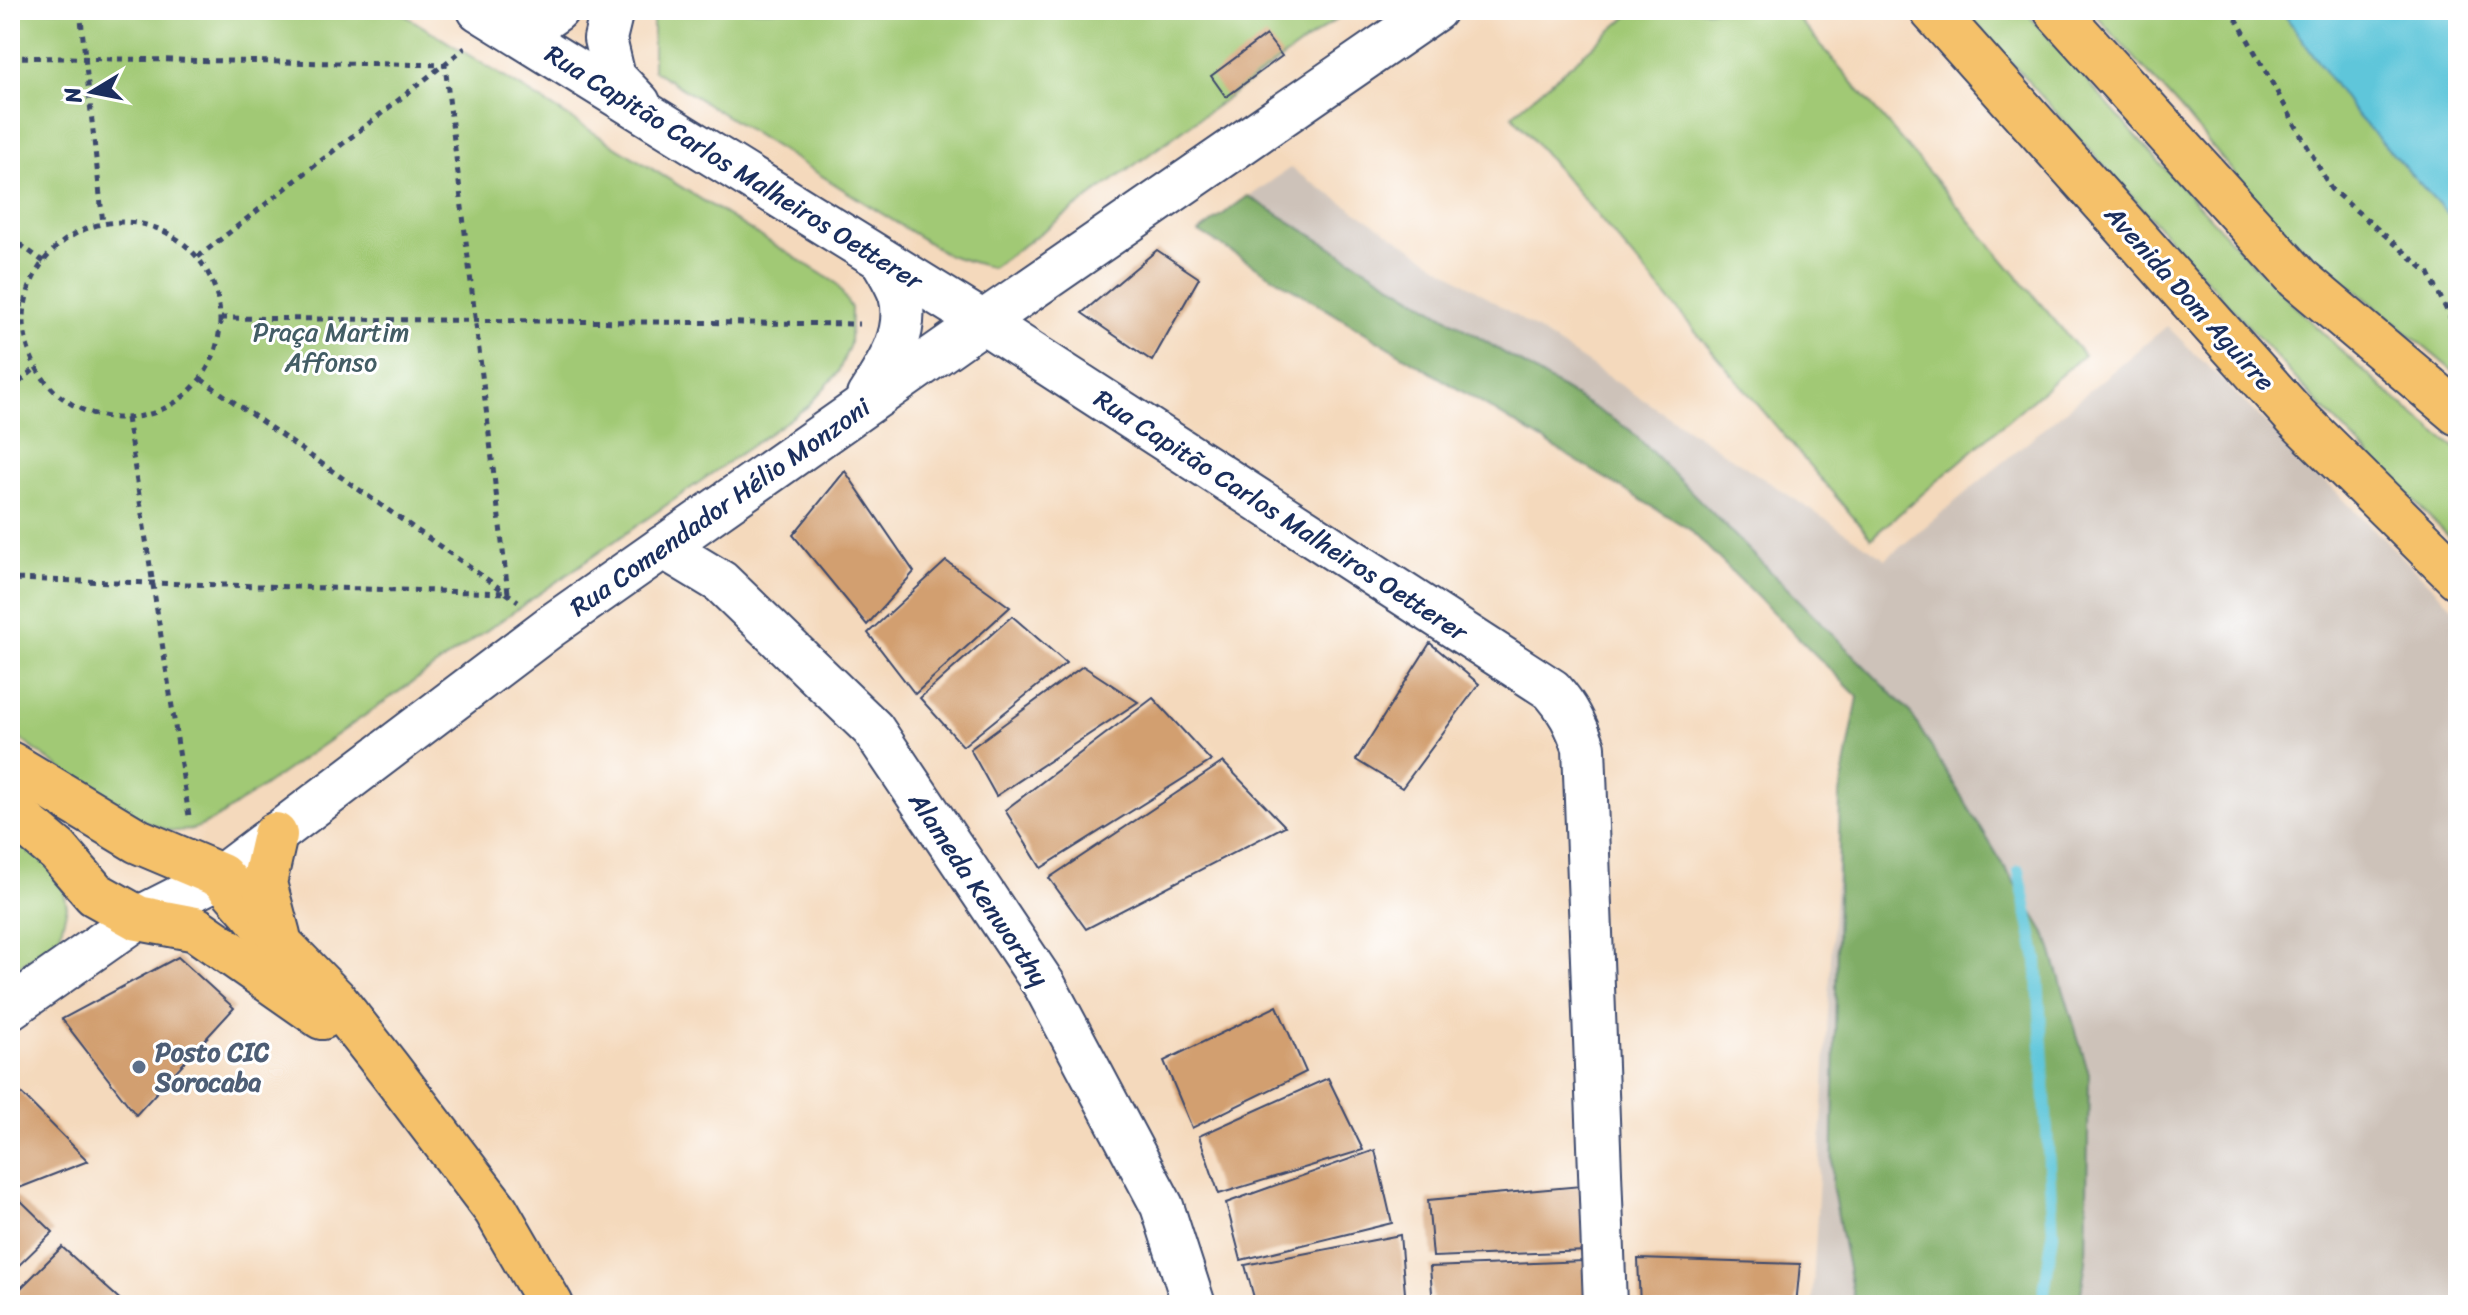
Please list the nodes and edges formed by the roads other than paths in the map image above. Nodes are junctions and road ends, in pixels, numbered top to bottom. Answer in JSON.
{"nodes":[{"id":1,"x":557,"y":10,"type":"edge"},
{"id":2,"x":612,"y":10,"type":"edge"},
{"id":3,"x":1435,"y":10,"type":"edge"},
{"id":4,"x":1932,"y":10,"type":"edge"},
{"id":5,"x":2056,"y":10,"type":"edge"},
{"id":6,"x":500,"y":22,"type":"edge"},
{"id":7,"x":650,"y":115,"type":"junction"},
{"id":8,"x":882,"y":260,"type":"junction"},
{"id":9,"x":983,"y":322,"type":"junction"},
{"id":10,"x":861,"y":407,"type":"junction"},
{"id":11,"x":2458,"y":413,"type":"edge"},
{"id":12,"x":663,"y":547,"type":"junction"},
{"id":13,"x":2458,"y":577,"type":"edge"},
{"id":14,"x":10,"y":764,"type":"edge"},
{"id":15,"x":10,"y":811,"type":"edge"},
{"id":16,"x":275,"y":835,"type":"junction"},
{"id":17,"x":209,"y":871,"type":"junction"},
{"id":18,"x":138,"y":918,"type":"junction"},
{"id":19,"x":281,"y":945,"type":"junction"},
{"id":20,"x":10,"y":1008,"type":"edge"},
{"id":21,"x":388,"y":1068,"type":"junction"},
{"id":22,"x":551,"y":1305,"type":"edge"},
{"id":23,"x":1194,"y":1305,"type":"edge"},
{"id":24,"x":1605,"y":1305,"type":"edge"}],
"edges":[{"from":1,"to":6,"type":"street"},
{"from":2,"to":7,"type":"street"},
{"from":3,"to":9,"type":"street","name":"Rua Comendador Hélio Monzoni"},
{"from":4,"to":13,"type":"main road","name":"Avenida Dom Aguirre"},
{"from":5,"to":11,"type":"main road"},
{"from":6,"to":7,"type":"street","name":"Rua Capitão Carlos Malheiros Oetterer"},
{"from":7,"to":8,"type":"street","name":"Rua Capitão Carlos Malheiros Oetterer"},
{"from":8,"to":9,"type":"street","name":"Rua Capitão Carlos Malheiros Oetterer"},
{"from":8,"to":10,"type":"street"},
{"from":9,"to":10,"type":"street","name":"Rua Comendador Hélio Monzoni"},
{"from":9,"to":24,"type":"street","name":"Rua Capitão Carlos Malheiros Oetterer"},
{"from":10,"to":12,"type":"street","name":"Rua Comendador Hélio Monzoni"},
{"from":12,"to":16,"type":"street","name":"Rua Comendador Hélio Monzoni"},
{"from":12,"to":23,"type":"street","name":"Alameda Kenworthy"},
{"from":14,"to":17,"type":"main road"},
{"from":15,"to":18,"type":"main road"},
{"from":16,"to":17,"type":"street","name":"Rua Comendador Hélio Monzoni"},
{"from":16,"to":19,"type":"main road"},
{"from":17,"to":18,"type":"street","name":"Rua Comendador Hélio Monzoni"},
{"from":17,"to":19,"type":"main road"},
{"from":18,"to":20,"type":"street","name":"Rua Comendador Hélio Monzoni"},
{"from":18,"to":21,"type":"main road"},
{"from":19,"to":21,"type":"main road"},
{"from":21,"to":22,"type":"main road"}]}
